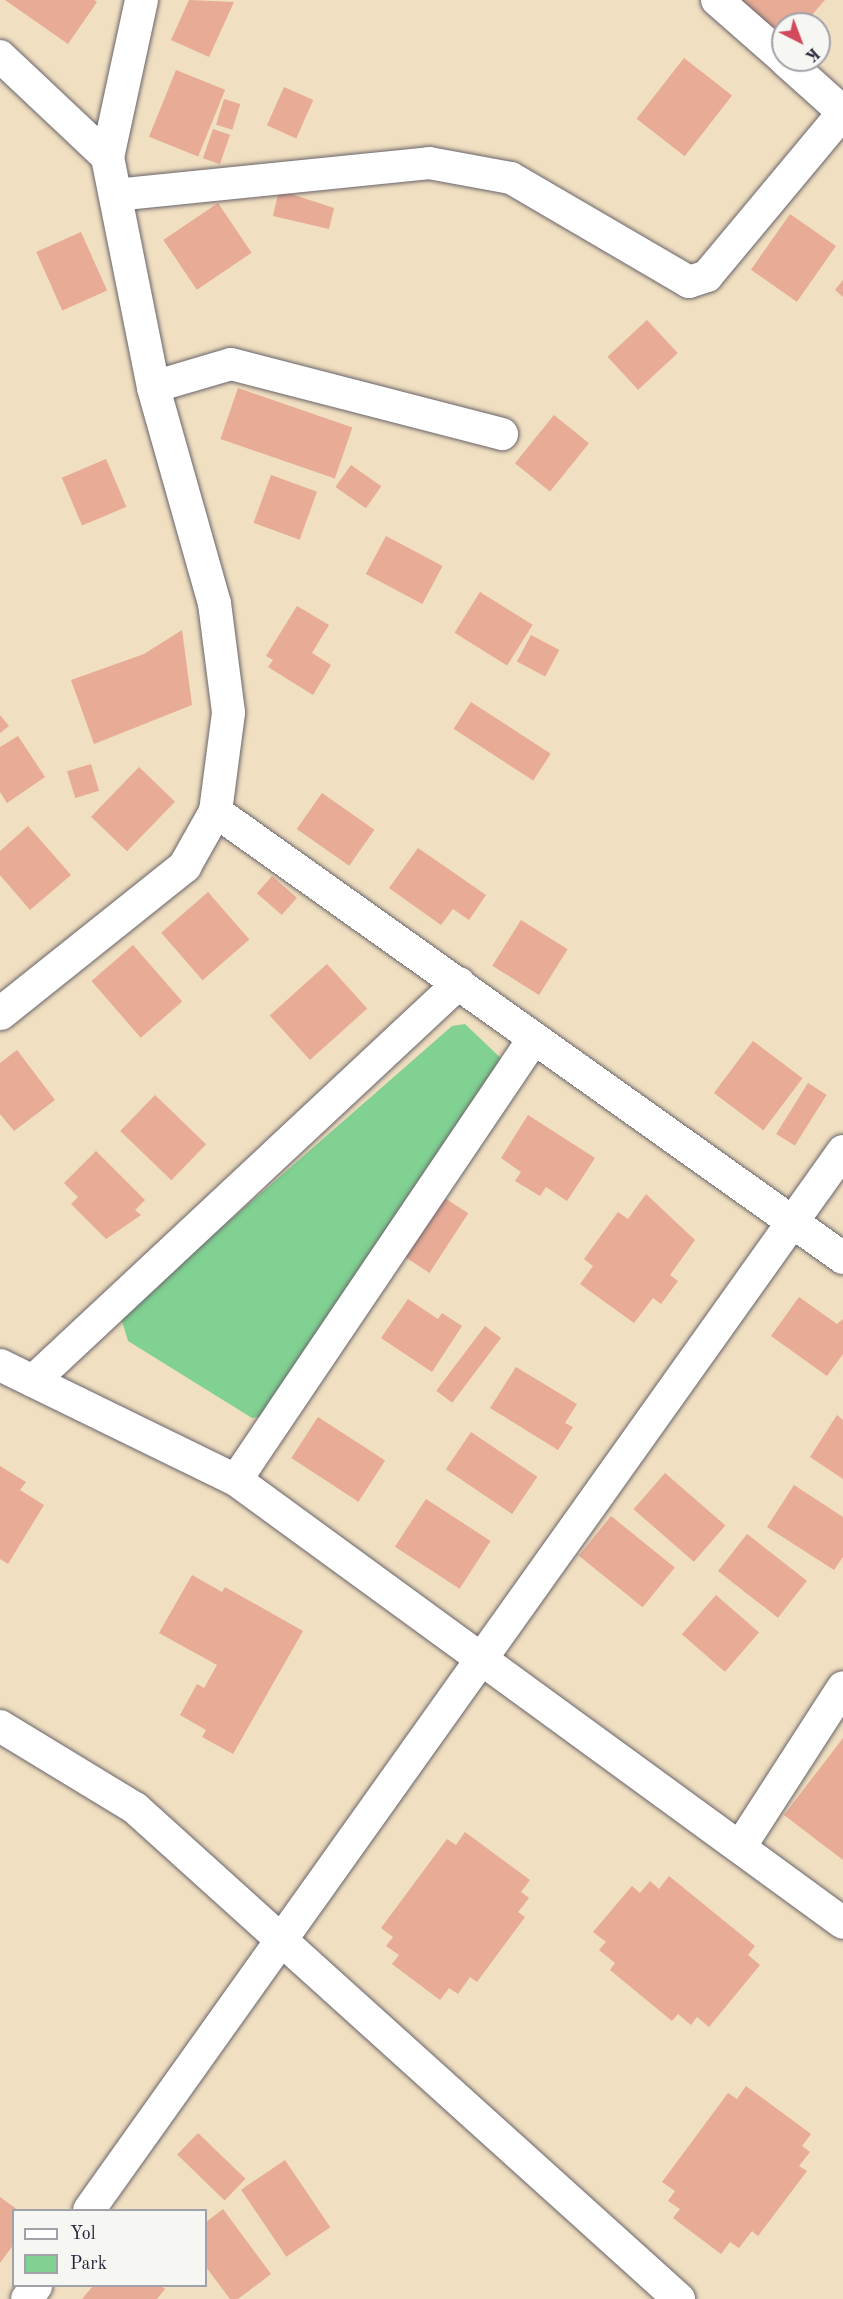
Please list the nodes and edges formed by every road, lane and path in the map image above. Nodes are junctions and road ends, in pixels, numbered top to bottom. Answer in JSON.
{"nodes":[{"id":1,"x":141,"y":0,"type":"edge"},
{"id":2,"x":717,"y":0,"type":"edge"},
{"id":3,"x":771,"y":48,"type":"edge"},
{"id":4,"x":0,"y":56,"type":"edge"},
{"id":5,"x":798,"y":72,"type":"edge"},
{"id":6,"x":843,"y":112,"type":"edge"},
{"id":7,"x":107,"y":157,"type":"junction"},
{"id":8,"x":115,"y":195,"type":"junction"},
{"id":9,"x":153,"y":387,"type":"junction"},
{"id":10,"x":502,"y":434,"type":"dead end"},
{"id":11,"x":215,"y":810,"type":"junction"},
{"id":12,"x":459,"y":983,"type":"junction"},
{"id":13,"x":0,"y":1013,"type":"edge"},
{"id":14,"x":534,"y":1038,"type":"junction"},
{"id":15,"x":843,"y":1151,"type":"edge"},
{"id":16,"x":794,"y":1222,"type":"junction"},
{"id":17,"x":843,"y":1258,"type":"edge"},
{"id":18,"x":0,"y":1365,"type":"edge"},
{"id":19,"x":33,"y":1381,"type":"junction"},
{"id":20,"x":236,"y":1480,"type":"junction"},
{"id":21,"x":481,"y":1659,"type":"junction"},
{"id":22,"x":843,"y":1687,"type":"edge"},
{"id":23,"x":0,"y":1726,"type":"edge"},
{"id":24,"x":740,"y":1848,"type":"junction"},
{"id":25,"x":843,"y":1923,"type":"edge"},
{"id":26,"x":283,"y":1937,"type":"junction"},
{"id":27,"x":90,"y":2209,"type":"edge"},
{"id":28,"x":680,"y":2299,"type":"edge"}],
"edges":[{"from":1,"to":7,"type":"street"},
{"from":2,"to":3,"type":"street"},
{"from":4,"to":7,"type":"street"},
{"from":5,"to":6,"type":"street"},
{"from":6,"to":8,"type":"street"},
{"from":7,"to":8,"type":"street"},
{"from":8,"to":9,"type":"street"},
{"from":9,"to":10,"type":"street"},
{"from":9,"to":11,"type":"street"},
{"from":11,"to":12,"type":"street"},
{"from":11,"to":13,"type":"street"},
{"from":12,"to":14,"type":"street"},
{"from":12,"to":19,"type":"street"},
{"from":14,"to":16,"type":"street"},
{"from":14,"to":20,"type":"street"},
{"from":15,"to":16,"type":"street"},
{"from":16,"to":17,"type":"street"},
{"from":16,"to":21,"type":"street"},
{"from":18,"to":19,"type":"street"},
{"from":19,"to":20,"type":"street"},
{"from":20,"to":21,"type":"street"},
{"from":21,"to":24,"type":"street"},
{"from":21,"to":26,"type":"street"},
{"from":22,"to":24,"type":"street"},
{"from":23,"to":26,"type":"street"},
{"from":24,"to":25,"type":"street"},
{"from":26,"to":27,"type":"street"},
{"from":26,"to":28,"type":"street"}]}
